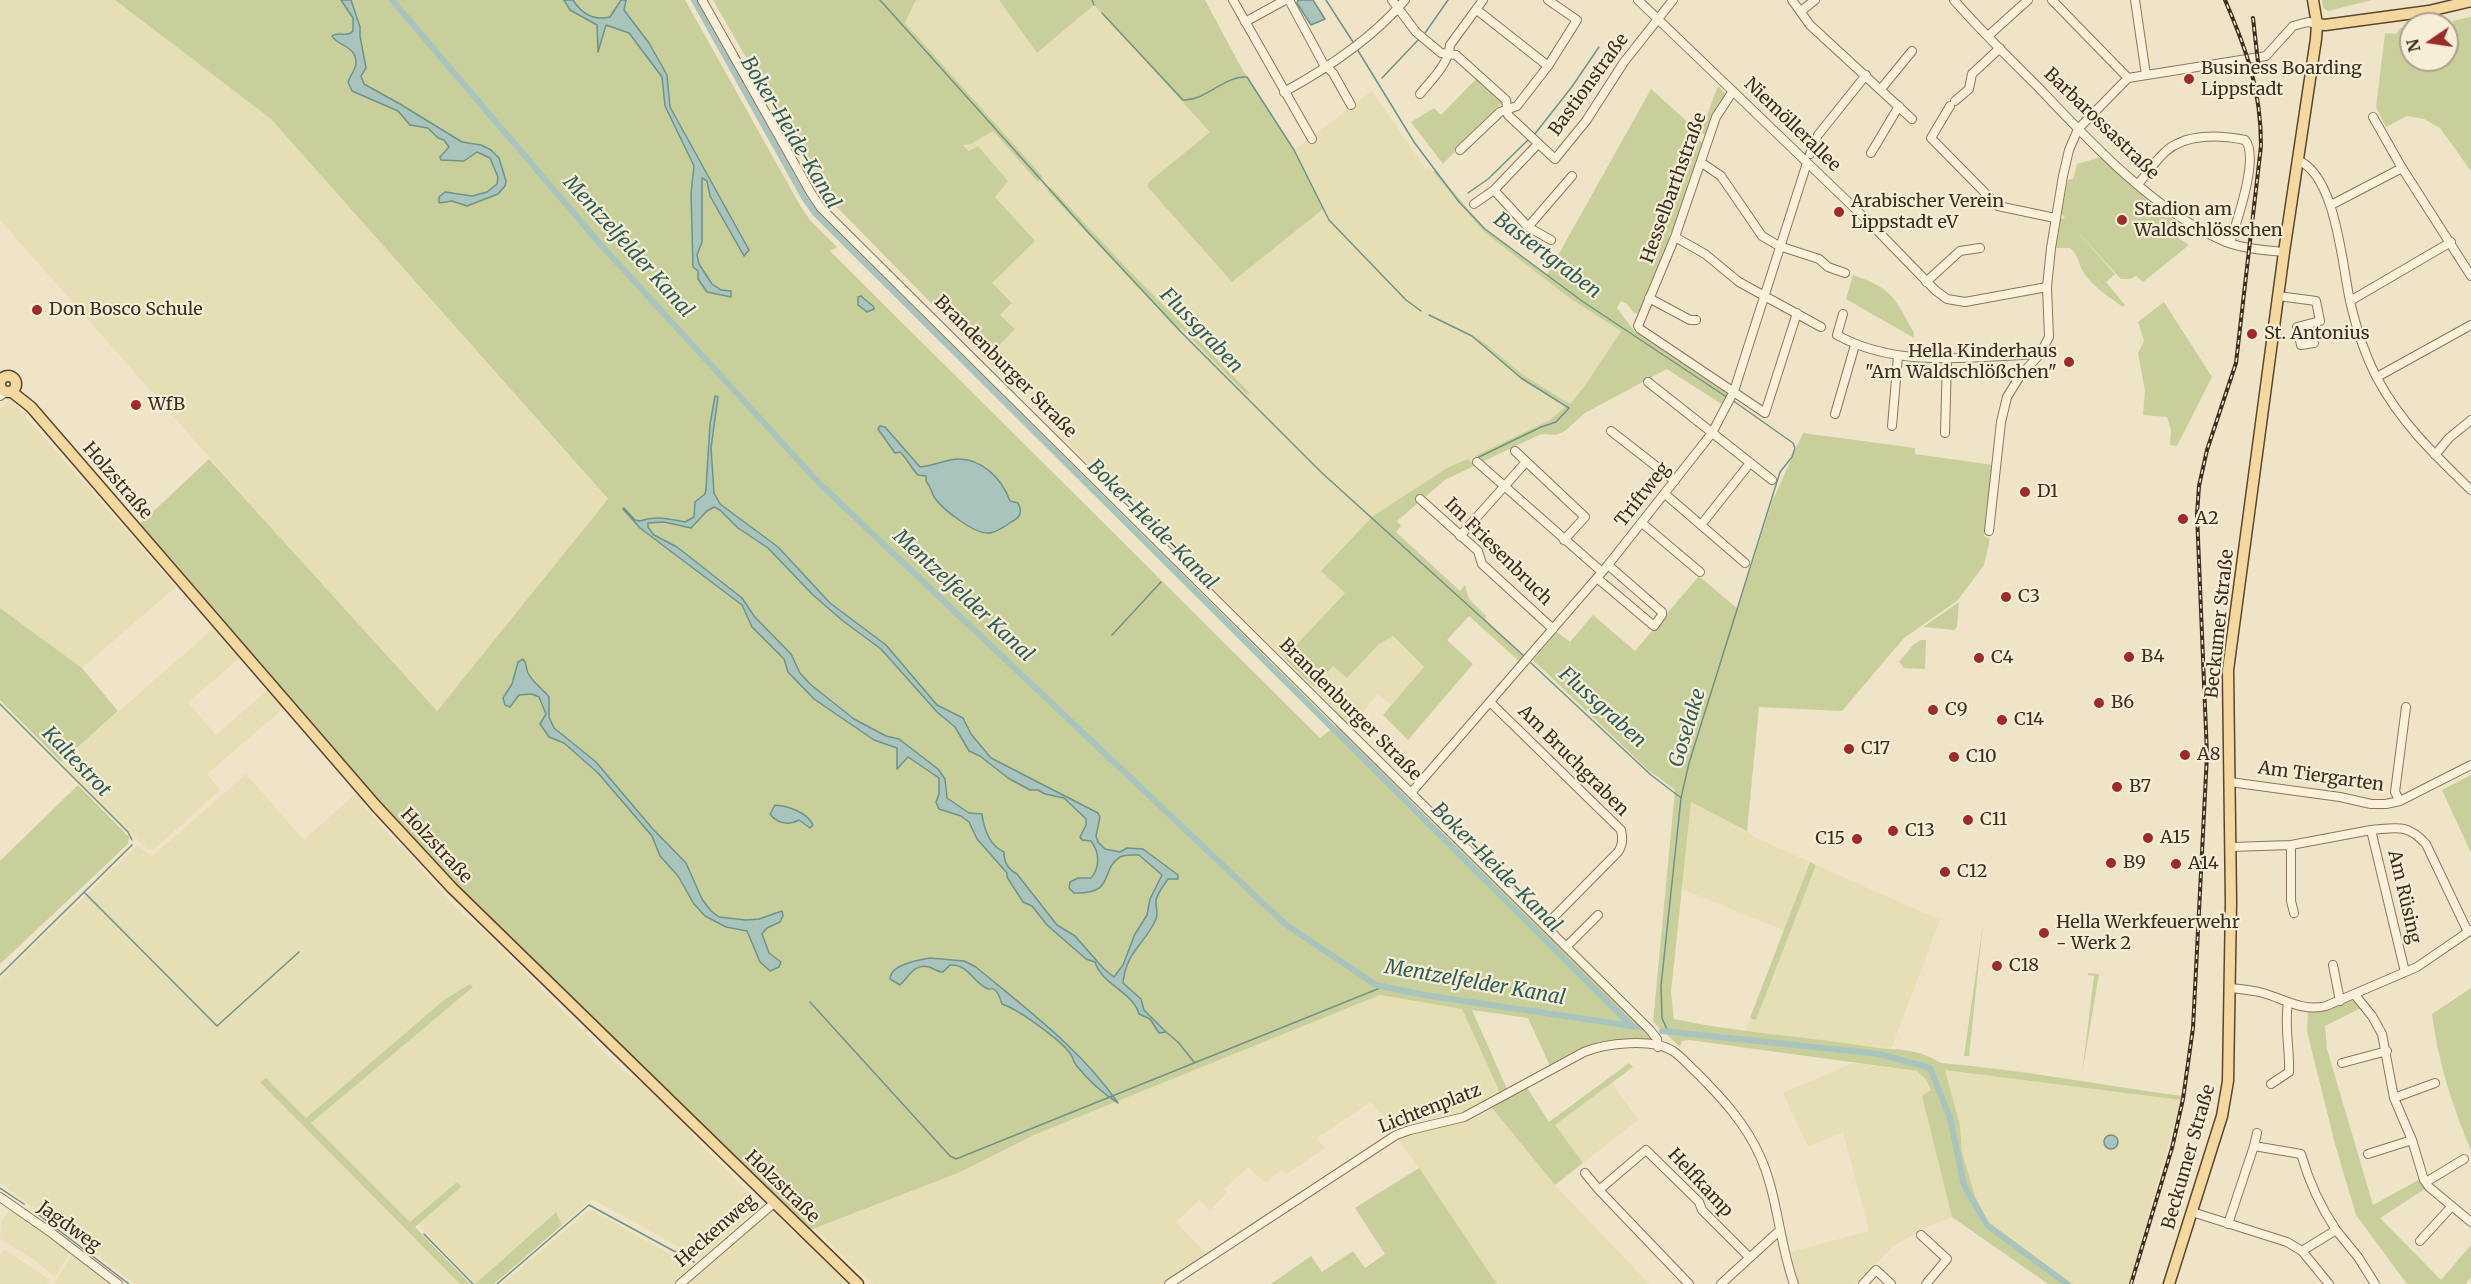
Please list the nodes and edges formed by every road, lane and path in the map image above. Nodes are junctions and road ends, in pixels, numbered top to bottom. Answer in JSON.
{"nodes":[{"id":1,"x":702,"y":0,"type":"edge"},
{"id":2,"x":1233,"y":0,"type":"edge"},
{"id":3,"x":1284,"y":0,"type":"edge"},
{"id":4,"x":1289,"y":0,"type":"edge"},
{"id":5,"x":1392,"y":0,"type":"edge"},
{"id":6,"x":1405,"y":0,"type":"edge"},
{"id":7,"x":1482,"y":0,"type":"edge"},
{"id":8,"x":1548,"y":0,"type":"edge"},
{"id":9,"x":1638,"y":0,"type":"edge"},
{"id":10,"x":1673,"y":0,"type":"edge"},
{"id":11,"x":1792,"y":0,"type":"edge"},
{"id":12,"x":1815,"y":0,"type":"edge"},
{"id":13,"x":1954,"y":0,"type":"edge"},
{"id":14,"x":2028,"y":0,"type":"edge"},
{"id":15,"x":2052,"y":0,"type":"edge"},
{"id":16,"x":2135,"y":0,"type":"edge"},
{"id":17,"x":2313,"y":0,"type":"edge"},
{"id":18,"x":2471,"y":1,"type":"edge"},
{"id":19,"x":1398,"y":8,"type":"junction"},
{"id":20,"x":1477,"y":10,"type":"junction"},
{"id":21,"x":1801,"y":11,"type":"junction"},
{"id":22,"x":1659,"y":19,"type":"junction"},
{"id":23,"x":1245,"y":22,"type":"junction"},
{"id":24,"x":2317,"y":24,"type":"junction"},
{"id":25,"x":1988,"y":36,"type":"junction"},
{"id":26,"x":2000,"y":48,"type":"junction"},
{"id":27,"x":1912,"y":51,"type":"dead end"},
{"id":28,"x":1449,"y":54,"type":"junction"},
{"id":29,"x":1548,"y":66,"type":"junction"},
{"id":30,"x":1328,"y":68,"type":"junction"},
{"id":31,"x":1866,"y":75,"type":"junction"},
{"id":32,"x":2146,"y":75,"type":"junction"},
{"id":33,"x":2128,"y":78,"type":"junction"},
{"id":34,"x":1881,"y":89,"type":"junction"},
{"id":35,"x":1733,"y":91,"type":"junction"},
{"id":36,"x":1284,"y":92,"type":"junction"},
{"id":37,"x":1420,"y":94,"type":"dead end"},
{"id":38,"x":1351,"y":105,"type":"dead end"},
{"id":39,"x":1899,"y":106,"type":"junction"},
{"id":40,"x":1508,"y":108,"type":"junction"},
{"id":41,"x":2373,"y":117,"type":"dead end"},
{"id":42,"x":1912,"y":119,"type":"dead end"},
{"id":43,"x":2078,"y":129,"type":"junction"},
{"id":44,"x":1312,"y":139,"type":"dead end"},
{"id":45,"x":1533,"y":139,"type":"junction"},
{"id":46,"x":1460,"y":150,"type":"dead end"},
{"id":47,"x":1871,"y":153,"type":"dead end"},
{"id":48,"x":1810,"y":154,"type":"dead end"},
{"id":49,"x":2297,"y":160,"type":"junction"},
{"id":50,"x":1702,"y":163,"type":"junction"},
{"id":51,"x":1807,"y":163,"type":"junction"},
{"id":52,"x":2402,"y":168,"type":"junction"},
{"id":53,"x":1572,"y":176,"type":"dead end"},
{"id":54,"x":2138,"y":184,"type":"junction"},
{"id":55,"x":1494,"y":190,"type":"junction"},
{"id":56,"x":1474,"y":204,"type":"dead end"},
{"id":57,"x":2331,"y":205,"type":"junction"},
{"id":58,"x":2055,"y":219,"type":"junction"},
{"id":59,"x":1528,"y":227,"type":"junction"},
{"id":60,"x":1675,"y":237,"type":"junction"},
{"id":61,"x":1551,"y":240,"type":"dead end"},
{"id":62,"x":2451,"y":242,"type":"junction"},
{"id":63,"x":2230,"y":243,"type":"junction"},
{"id":64,"x":1779,"y":246,"type":"junction"},
{"id":65,"x":1980,"y":248,"type":"dead end"},
{"id":66,"x":2284,"y":252,"type":"junction"},
{"id":67,"x":1845,"y":273,"type":"dead end"},
{"id":68,"x":2471,"y":276,"type":"edge"},
{"id":69,"x":1926,"y":282,"type":"junction"},
{"id":70,"x":2047,"y":287,"type":"junction"},
{"id":71,"x":1764,"y":296,"type":"junction"},
{"id":72,"x":2278,"y":296,"type":"junction"},
{"id":73,"x":1649,"y":298,"type":"junction"},
{"id":74,"x":2350,"y":301,"type":"junction"},
{"id":75,"x":1797,"y":313,"type":"junction"},
{"id":76,"x":1843,"y":314,"type":"dead end"},
{"id":77,"x":1696,"y":320,"type":"dead end"},
{"id":78,"x":2471,"y":325,"type":"edge"},
{"id":79,"x":1821,"y":327,"type":"dead end"},
{"id":80,"x":2314,"y":343,"type":"dead end"},
{"id":81,"x":1855,"y":345,"type":"junction"},
{"id":82,"x":2040,"y":354,"type":"junction"},
{"id":83,"x":1898,"y":356,"type":"junction"},
{"id":84,"x":1947,"y":359,"type":"junction"},
{"id":85,"x":2377,"y":377,"type":"junction"},
{"id":86,"x":1648,"y":382,"type":"dead end"},
{"id":87,"x":4,"y":385,"type":"edge"},
{"id":88,"x":1732,"y":396,"type":"junction"},
{"id":89,"x":1835,"y":414,"type":"dead end"},
{"id":90,"x":2471,"y":420,"type":"edge"},
{"id":91,"x":1892,"y":426,"type":"dead end"},
{"id":92,"x":1611,"y":431,"type":"dead end"},
{"id":93,"x":1712,"y":433,"type":"junction"},
{"id":94,"x":1945,"y":433,"type":"dead end"},
{"id":95,"x":1515,"y":451,"type":"dead end"},
{"id":96,"x":2435,"y":455,"type":"junction"},
{"id":97,"x":1477,"y":462,"type":"dead end"},
{"id":98,"x":1526,"y":462,"type":"junction"},
{"id":99,"x":1750,"y":463,"type":"junction"},
{"id":100,"x":1772,"y":480,"type":"dead end"},
{"id":101,"x":1675,"y":481,"type":"junction"},
{"id":102,"x":1504,"y":487,"type":"junction"},
{"id":103,"x":2471,"y":490,"type":"edge"},
{"id":104,"x":1665,"y":494,"type":"junction"},
{"id":105,"x":1420,"y":499,"type":"dead end"},
{"id":106,"x":1642,"y":523,"type":"junction"},
{"id":107,"x":1701,"y":525,"type":"junction"},
{"id":108,"x":1989,"y":531,"type":"dead end"},
{"id":109,"x":1460,"y":536,"type":"junction"},
{"id":110,"x":1564,"y":540,"type":"junction"},
{"id":111,"x":1745,"y":563,"type":"dead end"},
{"id":112,"x":1602,"y":572,"type":"junction"},
{"id":113,"x":1700,"y":572,"type":"dead end"},
{"id":114,"x":1553,"y":629,"type":"junction"},
{"id":115,"x":1490,"y":702,"type":"junction"},
{"id":116,"x":2406,"y":707,"type":"dead end"},
{"id":117,"x":2471,"y":765,"type":"edge"},
{"id":118,"x":2230,"y":782,"type":"junction"},
{"id":119,"x":1411,"y":793,"type":"junction"},
{"id":120,"x":2400,"y":801,"type":"junction"},
{"id":121,"x":2371,"y":830,"type":"junction"},
{"id":122,"x":2291,"y":845,"type":"junction"},
{"id":123,"x":2231,"y":847,"type":"junction"},
{"id":124,"x":2294,"y":913,"type":"dead end"},
{"id":125,"x":1598,"y":915,"type":"dead end"},
{"id":126,"x":1545,"y":926,"type":"junction"},
{"id":127,"x":2469,"y":931,"type":"edge"},
{"id":128,"x":1566,"y":947,"type":"junction"},
{"id":129,"x":2333,"y":965,"type":"dead end"},
{"id":130,"x":2405,"y":972,"type":"junction"},
{"id":131,"x":2230,"y":988,"type":"junction"},
{"id":132,"x":2355,"y":995,"type":"junction"},
{"id":133,"x":2340,"y":1001,"type":"junction"},
{"id":134,"x":2288,"y":1002,"type":"junction"},
{"id":135,"x":1658,"y":1047,"type":"junction"},
{"id":136,"x":2387,"y":1051,"type":"junction"},
{"id":137,"x":2342,"y":1063,"type":"dead end"},
{"id":138,"x":2435,"y":1083,"type":"dead end"},
{"id":139,"x":2271,"y":1084,"type":"dead end"},
{"id":140,"x":2394,"y":1098,"type":"junction"},
{"id":141,"x":2257,"y":1133,"type":"dead end"},
{"id":142,"x":2412,"y":1140,"type":"junction"},
{"id":143,"x":2254,"y":1146,"type":"junction"},
{"id":144,"x":2368,"y":1154,"type":"dead end"},
{"id":145,"x":2464,"y":1159,"type":"dead end"},
{"id":146,"x":1585,"y":1173,"type":"dead end"},
{"id":147,"x":2426,"y":1182,"type":"junction"},
{"id":148,"x":1599,"y":1190,"type":"junction"},
{"id":149,"x":0,"y":1197,"type":"edge"},
{"id":150,"x":774,"y":1203,"type":"junction"},
{"id":151,"x":2452,"y":1206,"type":"junction"},
{"id":152,"x":2192,"y":1212,"type":"junction"},
{"id":153,"x":2471,"y":1222,"type":"edge"},
{"id":154,"x":2228,"y":1224,"type":"junction"},
{"id":155,"x":2336,"y":1230,"type":"junction"},
{"id":156,"x":1779,"y":1231,"type":"junction"},
{"id":157,"x":1921,"y":1235,"type":"dead end"},
{"id":158,"x":2420,"y":1242,"type":"dead end"},
{"id":159,"x":2302,"y":1251,"type":"junction"},
{"id":160,"x":1749,"y":1257,"type":"junction"},
{"id":161,"x":118,"y":1284,"type":"edge"},
{"id":162,"x":680,"y":1284,"type":"edge"},
{"id":163,"x":858,"y":1284,"type":"edge"},
{"id":164,"x":1169,"y":1284,"type":"edge"},
{"id":165,"x":1689,"y":1284,"type":"edge"},
{"id":166,"x":1721,"y":1284,"type":"edge"},
{"id":167,"x":1794,"y":1284,"type":"edge"},
{"id":168,"x":1863,"y":1284,"type":"edge"},
{"id":169,"x":1891,"y":1284,"type":"edge"},
{"id":170,"x":1926,"y":1284,"type":"edge"},
{"id":171,"x":2169,"y":1284,"type":"edge"},
{"id":172,"x":2329,"y":1284,"type":"edge"},
{"id":173,"x":2375,"y":1284,"type":"edge"}],
"edges":[{"from":1,"to":119,"type":"street","name":"Brandenburger Straße"},
{"from":2,"to":23,"type":"street"},
{"from":3,"to":23,"type":"street"},
{"from":4,"to":30,"type":"street"},
{"from":5,"to":19,"type":"street"},
{"from":6,"to":19,"type":"street"},
{"from":7,"to":20,"type":"street"},
{"from":8,"to":29,"type":"street"},
{"from":9,"to":22,"type":"street","name":"Niemöllerallee"},
{"from":10,"to":22,"type":"street","name":"Bastionstraße"},
{"from":11,"to":21,"type":"street"},
{"from":12,"to":21,"type":"street"},
{"from":13,"to":25,"type":"street","name":"Barbarossastraße"},
{"from":14,"to":25,"type":"street"},
{"from":15,"to":33,"type":"street"},
{"from":16,"to":32,"type":"street"},
{"from":17,"to":24,"type":"main road","name":"Beckumer Straße"},
{"from":18,"to":24,"type":"main road"},
{"from":19,"to":28,"type":"street"},
{"from":19,"to":30,"type":"street"},
{"from":20,"to":28,"type":"street"},
{"from":20,"to":29,"type":"street"},
{"from":21,"to":31,"type":"street"},
{"from":22,"to":35,"type":"street","name":"Niemöllerallee"},
{"from":22,"to":45,"type":"street","name":"Bastionstraße"},
{"from":23,"to":36,"type":"street"},
{"from":24,"to":32,"type":"street"},
{"from":24,"to":49,"type":"main road","name":"Beckumer Straße"},
{"from":25,"to":26,"type":"street","name":"Barbarossastraße"},
{"from":26,"to":43,"type":"street","name":"Barbarossastraße"},
{"from":26,"to":58,"type":"street"},
{"from":27,"to":34,"type":"street"},
{"from":28,"to":37,"type":"street"},
{"from":28,"to":40,"type":"street"},
{"from":29,"to":40,"type":"street"},
{"from":30,"to":36,"type":"street"},
{"from":30,"to":38,"type":"street"},
{"from":31,"to":34,"type":"street"},
{"from":31,"to":48,"type":"street"},
{"from":32,"to":33,"type":"street"},
{"from":33,"to":43,"type":"street"},
{"from":34,"to":39,"type":"street"},
{"from":35,"to":50,"type":"street","name":"Hesselbarthstraße"},
{"from":35,"to":51,"type":"street","name":"Niemöllerallee"},
{"from":36,"to":44,"type":"street"},
{"from":39,"to":42,"type":"street"},
{"from":39,"to":47,"type":"street"},
{"from":40,"to":45,"type":"street"},
{"from":40,"to":46,"type":"street"},
{"from":41,"to":52,"type":"street"},
{"from":43,"to":54,"type":"street","name":"Barbarossastraße"},
{"from":43,"to":58,"type":"street"},
{"from":45,"to":55,"type":"street","name":"Bastionstraße"},
{"from":49,"to":57,"type":"street"},
{"from":49,"to":66,"type":"main road","name":"Beckumer Straße"},
{"from":50,"to":60,"type":"street","name":"Hesselbarthstraße"},
{"from":50,"to":64,"type":"street"},
{"from":51,"to":64,"type":"street","name":"Triftweg"},
{"from":51,"to":69,"type":"street","name":"Niemöllerallee"},
{"from":52,"to":57,"type":"street"},
{"from":52,"to":62,"type":"street"},
{"from":53,"to":59,"type":"street"},
{"from":54,"to":63,"type":"street","name":"Barbarossastraße"},
{"from":54,"to":63,"type":"street"},
{"from":55,"to":56,"type":"street","name":"Bastionstraße"},
{"from":55,"to":59,"type":"street"},
{"from":57,"to":74,"type":"street"},
{"from":58,"to":70,"type":"street"},
{"from":59,"to":61,"type":"street"},
{"from":60,"to":71,"type":"street"},
{"from":60,"to":73,"type":"street","name":"Hesselbarthstraße"},
{"from":62,"to":68,"type":"street"},
{"from":62,"to":74,"type":"street"},
{"from":63,"to":66,"type":"street","name":"Barbarossastraße"},
{"from":64,"to":67,"type":"street"},
{"from":64,"to":71,"type":"street","name":"Triftweg"},
{"from":65,"to":69,"type":"street"},
{"from":66,"to":72,"type":"main road","name":"Beckumer Straße"},
{"from":69,"to":70,"type":"street","name":"Niemöllerallee"},
{"from":70,"to":82,"type":"street"},
{"from":71,"to":75,"type":"street"},
{"from":71,"to":88,"type":"street","name":"Triftweg"},
{"from":72,"to":80,"type":"street"},
{"from":72,"to":118,"type":"main road","name":"Beckumer Straße"},
{"from":73,"to":77,"type":"street"},
{"from":73,"to":88,"type":"street","name":"Hesselbarthstraße"},
{"from":74,"to":85,"type":"street"},
{"from":75,"to":79,"type":"street"},
{"from":75,"to":88,"type":"street"},
{"from":76,"to":81,"type":"street"},
{"from":78,"to":85,"type":"street"},
{"from":81,"to":83,"type":"street"},
{"from":81,"to":89,"type":"street"},
{"from":82,"to":84,"type":"street"},
{"from":82,"to":108,"type":"street"},
{"from":83,"to":84,"type":"street"},
{"from":83,"to":91,"type":"street"},
{"from":84,"to":94,"type":"street"},
{"from":85,"to":96,"type":"street"},
{"from":86,"to":93,"type":"street"},
{"from":87,"to":150,"type":"main road","name":"Holzstraße"},
{"from":88,"to":93,"type":"street","name":"Triftweg"},
{"from":90,"to":96,"type":"street"},
{"from":92,"to":101,"type":"street"},
{"from":93,"to":99,"type":"street"},
{"from":93,"to":101,"type":"street","name":"Triftweg"},
{"from":95,"to":98,"type":"street"},
{"from":96,"to":103,"type":"street"},
{"from":97,"to":102,"type":"street"},
{"from":98,"to":102,"type":"street"},
{"from":98,"to":110,"type":"street"},
{"from":99,"to":100,"type":"street"},
{"from":99,"to":107,"type":"street"},
{"from":101,"to":104,"type":"street","name":"Triftweg"},
{"from":102,"to":109,"type":"street"},
{"from":102,"to":110,"type":"street"},
{"from":104,"to":106,"type":"street","name":"Triftweg"},
{"from":104,"to":107,"type":"street"},
{"from":105,"to":109,"type":"street","name":"Im Friesenbruch"},
{"from":106,"to":112,"type":"street","name":"Triftweg"},
{"from":106,"to":113,"type":"street"},
{"from":107,"to":111,"type":"street"},
{"from":109,"to":114,"type":"street","name":"Im Friesenbruch"},
{"from":110,"to":112,"type":"street"},
{"from":112,"to":112,"type":"street"},
{"from":112,"to":114,"type":"street","name":"Triftweg"},
{"from":114,"to":115,"type":"street","name":"Triftweg"},
{"from":115,"to":119,"type":"street","name":"Triftweg"},
{"from":115,"to":126,"type":"street","name":"Am Bruchgraben"},
{"from":116,"to":120,"type":"street"},
{"from":117,"to":120,"type":"street","name":"Am Tiergarten"},
{"from":118,"to":120,"type":"street","name":"Am Tiergarten"},
{"from":118,"to":123,"type":"main road","name":"Beckumer Straße"},
{"from":119,"to":126,"type":"street","name":"Brandenburger Straße"},
{"from":121,"to":122,"type":"street","name":"Am Rüsing"},
{"from":121,"to":127,"type":"street","name":"Am Rüsing"},
{"from":121,"to":130,"type":"street","name":"Am Rüsing"},
{"from":122,"to":123,"type":"street","name":"Am Rüsing"},
{"from":122,"to":124,"type":"street"},
{"from":123,"to":131,"type":"main road","name":"Beckumer Straße"},
{"from":125,"to":128,"type":"street"},
{"from":126,"to":128,"type":"street","name":"Brandenburger Straße"},
{"from":127,"to":130,"type":"street"},
{"from":128,"to":135,"type":"street","name":"Brandenburger Straße"},
{"from":129,"to":133,"type":"street"},
{"from":130,"to":132,"type":"street"},
{"from":131,"to":134,"type":"street"},
{"from":131,"to":152,"type":"main road","name":"Beckumer Straße"},
{"from":132,"to":133,"type":"street"},
{"from":132,"to":136,"type":"street"},
{"from":133,"to":134,"type":"street"},
{"from":134,"to":139,"type":"street"},
{"from":135,"to":156,"type":"street"},
{"from":135,"to":164,"type":"street","name":"Lichtenplatz"},
{"from":136,"to":137,"type":"street"},
{"from":136,"to":140,"type":"street"},
{"from":138,"to":140,"type":"street"},
{"from":140,"to":142,"type":"street"},
{"from":141,"to":143,"type":"street"},
{"from":142,"to":144,"type":"street"},
{"from":142,"to":147,"type":"street"},
{"from":143,"to":154,"type":"street"},
{"from":143,"to":155,"type":"street"},
{"from":145,"to":147,"type":"street"},
{"from":146,"to":148,"type":"street"},
{"from":147,"to":151,"type":"street"},
{"from":148,"to":160,"type":"street","name":"Helfkamp"},
{"from":148,"to":165,"type":"street"},
{"from":149,"to":161,"type":"street","name":"Jagdweg"},
{"from":150,"to":162,"type":"street","name":"Heckenweg"},
{"from":150,"to":163,"type":"main road","name":"Holzstraße"},
{"from":151,"to":153,"type":"street"},
{"from":151,"to":158,"type":"street"},
{"from":152,"to":154,"type":"street"},
{"from":152,"to":171,"type":"main road","name":"Beckumer Straße"},
{"from":154,"to":159,"type":"street"},
{"from":155,"to":159,"type":"street"},
{"from":155,"to":173,"type":"street"},
{"from":156,"to":160,"type":"street"},
{"from":156,"to":167,"type":"street"},
{"from":157,"to":170,"type":"street"},
{"from":159,"to":172,"type":"street"},
{"from":160,"to":166,"type":"street"},
{"from":168,"to":169,"type":"street"}]}
